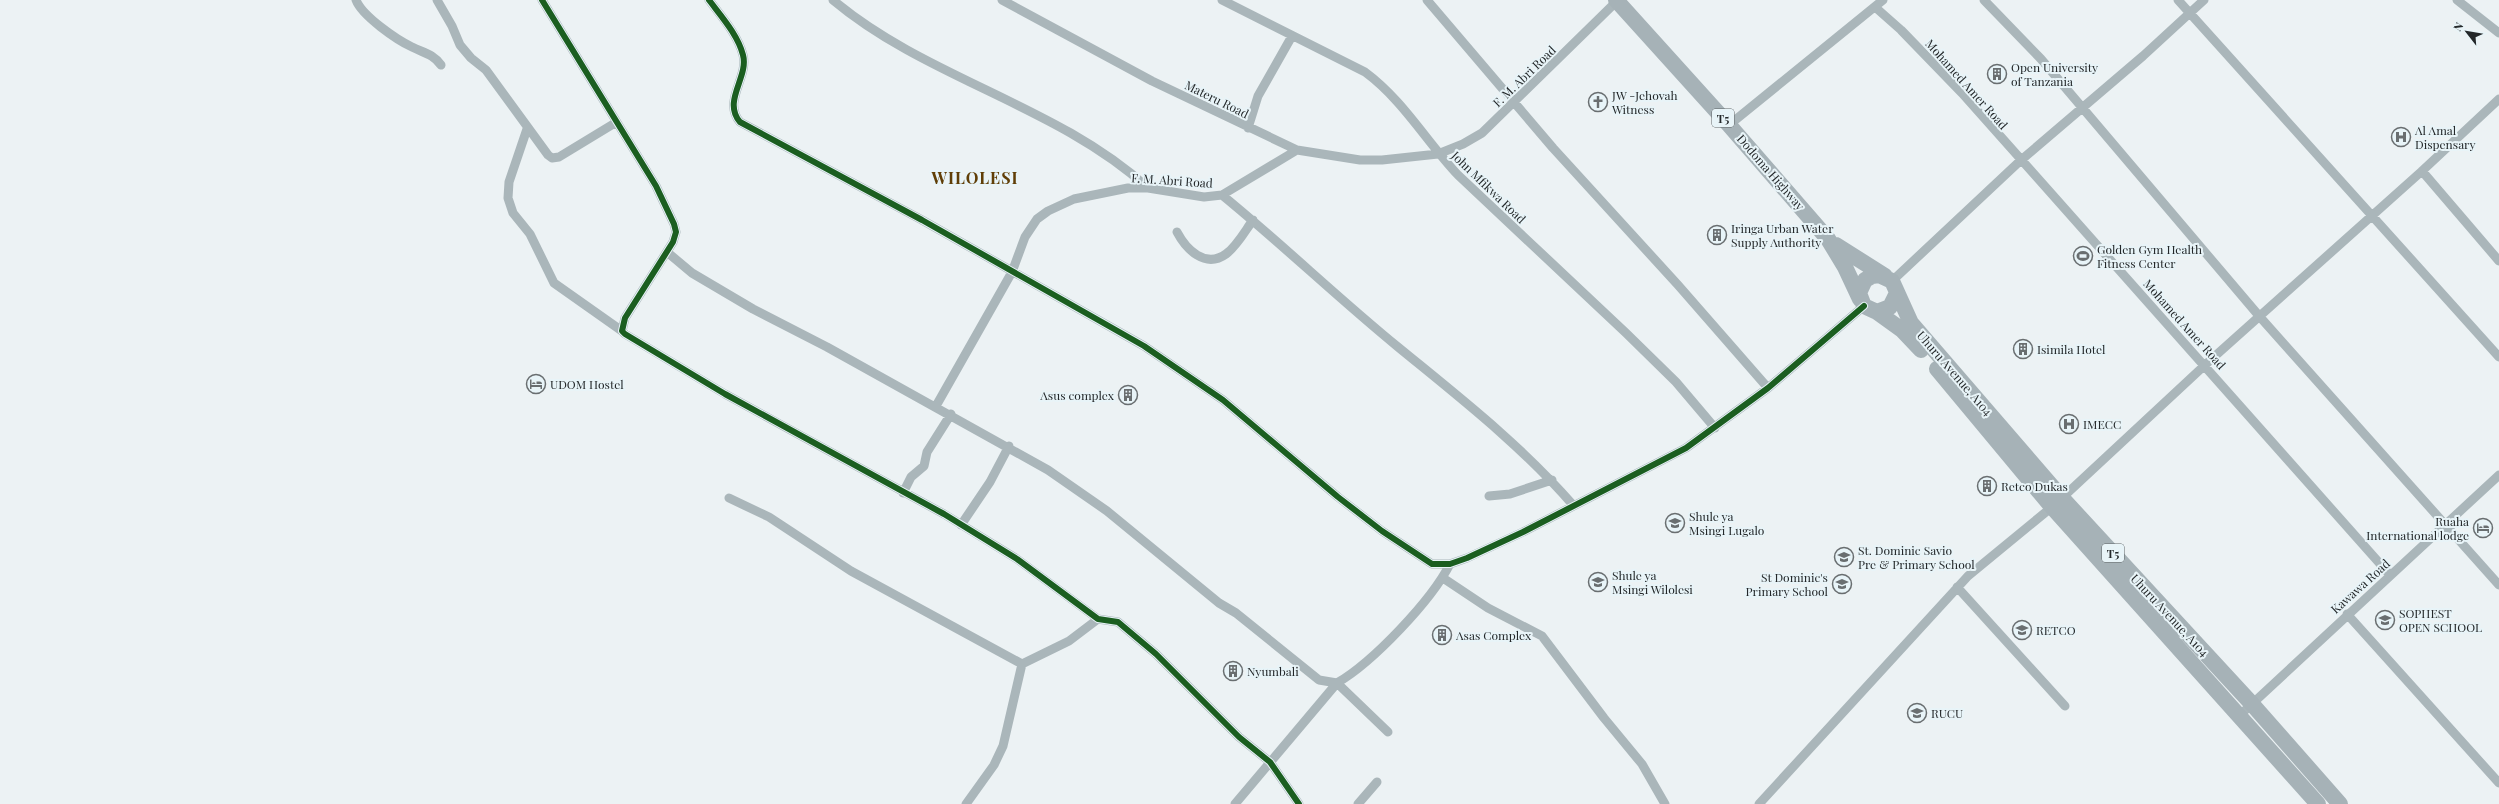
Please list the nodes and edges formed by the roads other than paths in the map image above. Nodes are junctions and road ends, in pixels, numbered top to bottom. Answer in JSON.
{"nodes":[{"id":1,"x":356,"y":0,"type":"edge"},
{"id":2,"x":437,"y":0,"type":"edge"},
{"id":3,"x":542,"y":0,"type":"edge"},
{"id":4,"x":709,"y":0,"type":"edge"},
{"id":5,"x":833,"y":0,"type":"edge"},
{"id":6,"x":1002,"y":0,"type":"edge"},
{"id":7,"x":1222,"y":0,"type":"edge"},
{"id":8,"x":1427,"y":0,"type":"edge"},
{"id":9,"x":1883,"y":0,"type":"edge"},
{"id":10,"x":1984,"y":0,"type":"edge"},
{"id":11,"x":2178,"y":0,"type":"edge"},
{"id":12,"x":2204,"y":0,"type":"edge"},
{"id":13,"x":2457,"y":0,"type":"edge"},
{"id":14,"x":1616,"y":1,"type":"edge"},
{"id":15,"x":1875,"y":7,"type":"junction"},
{"id":16,"x":2189,"y":12,"type":"junction"},
{"id":17,"x":2499,"y":33,"type":"edge"},
{"id":18,"x":1292,"y":36,"type":"junction"},
{"id":19,"x":441,"y":65,"type":"dead end"},
{"id":20,"x":2499,"y":99,"type":"edge"},
{"id":21,"x":1514,"y":102,"type":"junction"},
{"id":22,"x":2082,"y":108,"type":"junction"},
{"id":23,"x":615,"y":123,"type":"junction"},
{"id":24,"x":1729,"y":125,"type":"junction"},
{"id":25,"x":1248,"y":128,"type":"junction"},
{"id":26,"x":527,"y":129,"type":"junction"},
{"id":27,"x":1297,"y":150,"type":"junction"},
{"id":28,"x":1438,"y":154,"type":"junction"},
{"id":29,"x":2020,"y":161,"type":"junction"},
{"id":30,"x":2422,"y":171,"type":"junction"},
{"id":31,"x":1148,"y":188,"type":"junction"},
{"id":32,"x":1222,"y":194,"type":"junction"},
{"id":33,"x":2372,"y":215,"type":"junction"},
{"id":34,"x":1253,"y":220,"type":"junction"},
{"id":35,"x":1177,"y":232,"type":"dead end"},
{"id":36,"x":1828,"y":239,"type":"junction"},
{"id":37,"x":667,"y":252,"type":"junction"},
{"id":38,"x":2499,"y":261,"type":"edge"},
{"id":39,"x":1012,"y":272,"type":"junction"},
{"id":40,"x":1891,"y":284,"type":"junction"},
{"id":41,"x":1867,"y":306,"type":"junction"},
{"id":42,"x":2260,"y":316,"type":"junction"},
{"id":43,"x":622,"y":330,"type":"junction"},
{"id":44,"x":2499,"y":357,"type":"edge"},
{"id":45,"x":2205,"y":365,"type":"junction"},
{"id":46,"x":1768,"y":388,"type":"junction"},
{"id":47,"x":936,"y":406,"type":"junction"},
{"id":48,"x":951,"y":414,"type":"junction"},
{"id":49,"x":1715,"y":428,"type":"junction"},
{"id":50,"x":1009,"y":446,"type":"junction"},
{"id":51,"x":2499,"y":475,"type":"edge"},
{"id":52,"x":1552,"y":480,"type":"junction"},
{"id":53,"x":903,"y":493,"type":"junction"},
{"id":54,"x":1489,"y":496,"type":"dead end"},
{"id":55,"x":729,"y":498,"type":"dead end"},
{"id":56,"x":2057,"y":502,"type":"junction"},
{"id":57,"x":1573,"y":505,"type":"junction"},
{"id":58,"x":2446,"y":524,"type":"junction"},
{"id":59,"x":961,"y":525,"type":"junction"},
{"id":60,"x":1450,"y":564,"type":"junction"},
{"id":61,"x":2390,"y":575,"type":"junction"},
{"id":62,"x":1443,"y":578,"type":"junction"},
{"id":63,"x":2499,"y":585,"type":"edge"},
{"id":64,"x":1957,"y":587,"type":"junction"},
{"id":65,"x":2347,"y":614,"type":"junction"},
{"id":66,"x":1098,"y":619,"type":"junction"},
{"id":67,"x":1022,"y":664,"type":"junction"},
{"id":68,"x":1337,"y":683,"type":"junction"},
{"id":69,"x":2252,"y":704,"type":"junction"},
{"id":70,"x":2065,"y":706,"type":"dead end"},
{"id":71,"x":2239,"y":716,"type":"junction"},
{"id":72,"x":1388,"y":732,"type":"dead end"},
{"id":73,"x":1270,"y":762,"type":"junction"},
{"id":74,"x":1377,"y":782,"type":"dead end"},
{"id":75,"x":2499,"y":783,"type":"edge"},
{"id":76,"x":966,"y":804,"type":"edge"},
{"id":77,"x":1235,"y":804,"type":"edge"},
{"id":78,"x":1299,"y":804,"type":"edge"},
{"id":79,"x":1358,"y":804,"type":"edge"},
{"id":80,"x":1665,"y":804,"type":"edge"},
{"id":81,"x":1759,"y":804,"type":"edge"},
{"id":82,"x":2318,"y":804,"type":"edge"},
{"id":83,"x":2340,"y":804,"type":"edge"}],
"edges":[{"from":1,"to":19,"type":"street"},
{"from":2,"to":26,"type":"street"},
{"from":3,"to":23,"type":"street"},
{"from":4,"to":39,"type":"street"},
{"from":5,"to":31,"type":"street"},
{"from":6,"to":25,"type":"street","name":"Materu Road"},
{"from":7,"to":18,"type":"street","name":"John Mfikwa Road"},
{"from":8,"to":21,"type":"street"},
{"from":9,"to":15,"type":"street"},
{"from":10,"to":22,"type":"street"},
{"from":11,"to":16,"type":"street"},
{"from":12,"to":16,"type":"street"},
{"from":13,"to":17,"type":"street"},
{"from":14,"to":21,"type":"street","name":"F. M. Abri Road"},
{"from":14,"to":24,"type":"highway","name":"Dodoma Highway","number":"T5"},
{"from":15,"to":24,"type":"street"},
{"from":15,"to":29,"type":"street","name":"Mohamed Amer Road"},
{"from":16,"to":22,"type":"street"},
{"from":16,"to":33,"type":"street"},
{"from":18,"to":25,"type":"street"},
{"from":18,"to":28,"type":"street","name":"John Mfikwa Road"},
{"from":20,"to":30,"type":"street"},
{"from":21,"to":28,"type":"street","name":"F. M. Abri Road"},
{"from":21,"to":46,"type":"street"},
{"from":22,"to":29,"type":"street"},
{"from":22,"to":42,"type":"street"},
{"from":23,"to":26,"type":"street"},
{"from":23,"to":37,"type":"street"},
{"from":24,"to":36,"type":"highway","name":"Dodoma Highway","number":"T5"},
{"from":25,"to":27,"type":"street","name":"Materu Road"},
{"from":26,"to":43,"type":"street"},
{"from":27,"to":28,"type":"street","name":"Materu Road"},
{"from":27,"to":32,"type":"street","name":"F. M. Abri Road"},
{"from":28,"to":49,"type":"street","name":"John Mfikwa Road"},
{"from":29,"to":40,"type":"street"},
{"from":29,"to":45,"type":"street","name":"Mohamed Amer Road"},
{"from":30,"to":33,"type":"street"},
{"from":30,"to":38,"type":"street"},
{"from":31,"to":32,"type":"street","name":"F. M. Abri Road"},
{"from":31,"to":39,"type":"street","name":"F. M. Abri Road"},
{"from":32,"to":34,"type":"street"},
{"from":33,"to":42,"type":"street"},
{"from":33,"to":44,"type":"street"},
{"from":34,"to":35,"type":"street"},
{"from":34,"to":52,"type":"street"},
{"from":36,"to":40,"type":"highway","number":"T5"},
{"from":36,"to":41,"type":"highway","number":"T5"},
{"from":37,"to":43,"type":"street"},
{"from":37,"to":47,"type":"street"},
{"from":39,"to":47,"type":"street","name":"F. M. Abri Road"},
{"from":39,"to":60,"type":"street"},
{"from":40,"to":41,"type":"highway"},
{"from":40,"to":41,"type":"highway"},
{"from":40,"to":56,"type":"highway","name":"Uhuru Avenue, A104","number":"T5"},
{"from":41,"to":46,"type":"street"},
{"from":41,"to":56,"type":"highway","name":"Uhuru Avenue, A104","number":"T5"},
{"from":42,"to":45,"type":"street"},
{"from":42,"to":58,"type":"street"},
{"from":43,"to":53,"type":"street"},
{"from":45,"to":56,"type":"street"},
{"from":45,"to":61,"type":"street","name":"Mohamed Amer Road"},
{"from":46,"to":49,"type":"street"},
{"from":47,"to":48,"type":"street"},
{"from":48,"to":50,"type":"street"},
{"from":48,"to":53,"type":"street"},
{"from":49,"to":57,"type":"street"},
{"from":50,"to":59,"type":"street"},
{"from":50,"to":68,"type":"street"},
{"from":51,"to":58,"type":"street","name":"Kawawa Road"},
{"from":52,"to":54,"type":"street"},
{"from":52,"to":57,"type":"street"},
{"from":53,"to":59,"type":"street"},
{"from":55,"to":67,"type":"street"},
{"from":56,"to":64,"type":"street"},
{"from":56,"to":69,"type":"highway","name":"Uhuru Avenue, A104","number":"T5"},
{"from":56,"to":71,"type":"highway","name":"Uhuru Avenue, A104","number":"T5"},
{"from":57,"to":60,"type":"street"},
{"from":58,"to":61,"type":"street","name":"Kawawa Road"},
{"from":58,"to":63,"type":"street"},
{"from":59,"to":66,"type":"street"},
{"from":60,"to":62,"type":"street"},
{"from":61,"to":65,"type":"street","name":"Kawawa Road"},
{"from":62,"to":68,"type":"street"},
{"from":62,"to":80,"type":"street"},
{"from":64,"to":70,"type":"street"},
{"from":64,"to":81,"type":"street"},
{"from":65,"to":69,"type":"street","name":"Kawawa Road"},
{"from":65,"to":75,"type":"street"},
{"from":66,"to":67,"type":"street"},
{"from":66,"to":73,"type":"street"},
{"from":67,"to":76,"type":"street"},
{"from":68,"to":72,"type":"street"},
{"from":68,"to":73,"type":"street"},
{"from":69,"to":71,"type":"street","name":"Kawawa Road"},
{"from":69,"to":83,"type":"highway","name":"Uhuru Avenue, A104","number":"T5"},
{"from":71,"to":82,"type":"highway","name":"Uhuru Avenue, A104","number":"T5"},
{"from":73,"to":77,"type":"street"},
{"from":73,"to":78,"type":"street"},
{"from":74,"to":79,"type":"street"}]}
